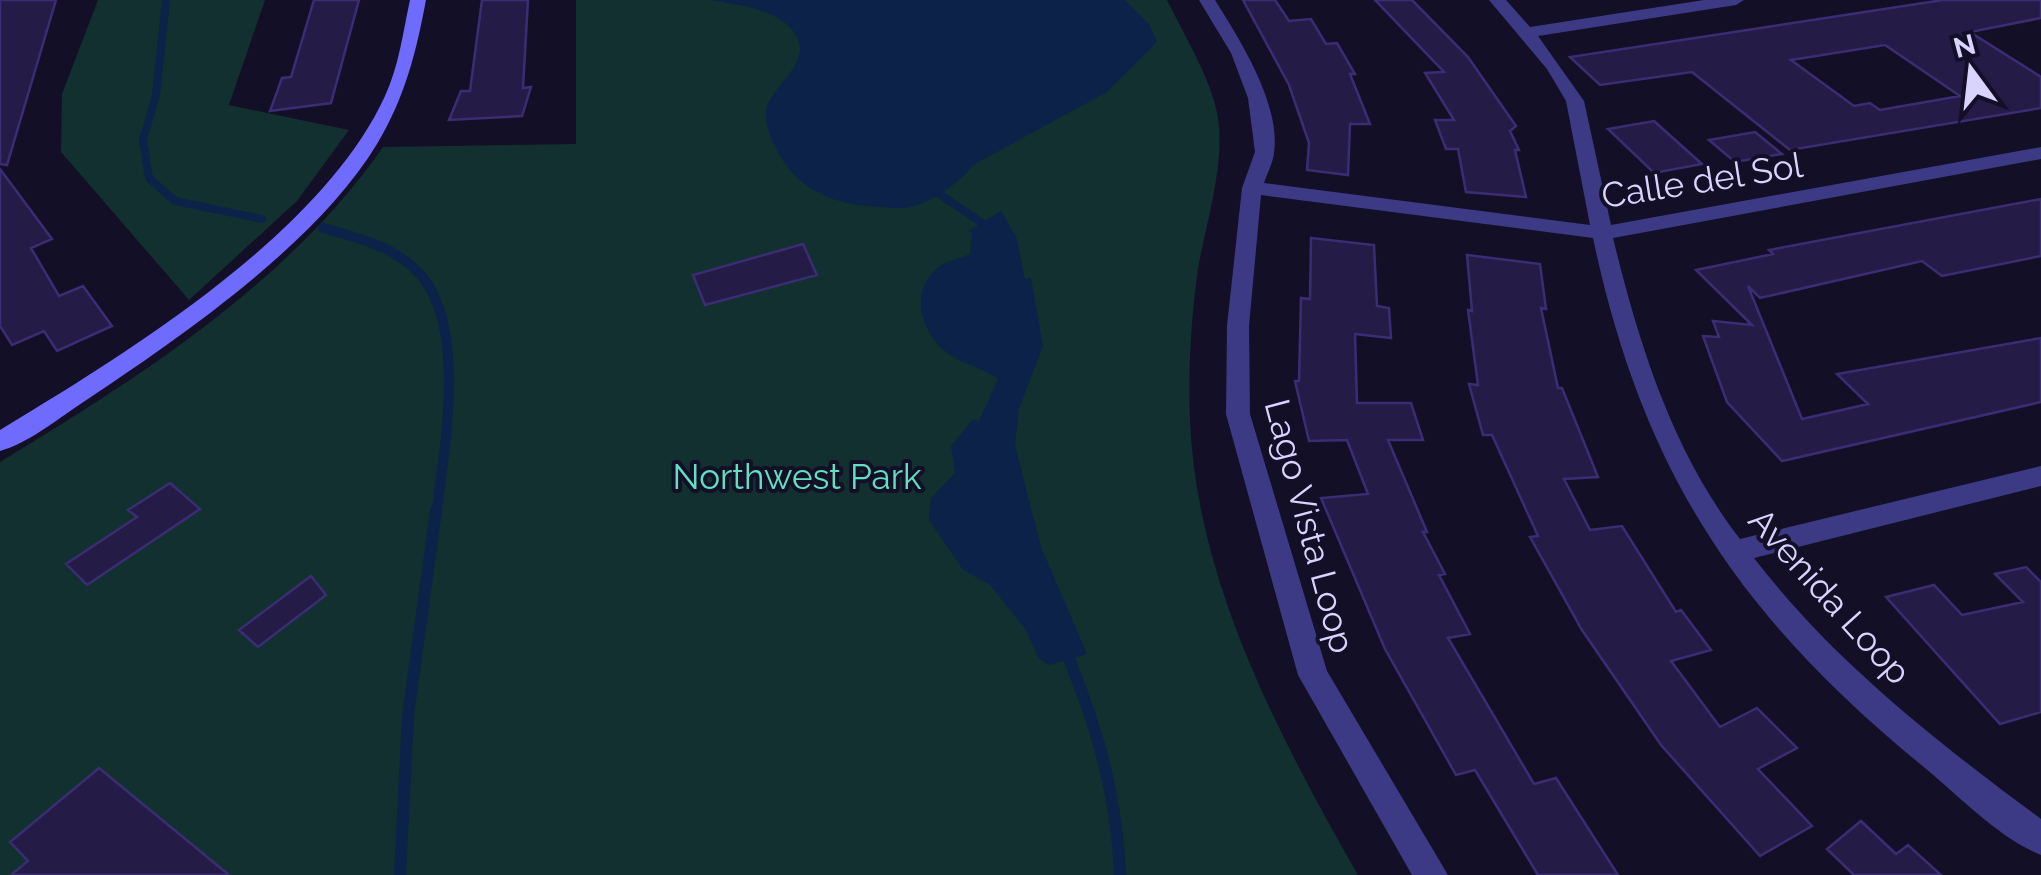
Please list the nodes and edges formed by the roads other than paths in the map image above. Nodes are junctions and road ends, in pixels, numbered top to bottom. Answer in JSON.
{"nodes":[{"id":1,"x":418,"y":0,"type":"edge"},
{"id":2,"x":1207,"y":0,"type":"edge"},
{"id":3,"x":1497,"y":0,"type":"edge"},
{"id":4,"x":1736,"y":0,"type":"edge"},
{"id":5,"x":1524,"y":33,"type":"junction"},
{"id":6,"x":2041,"y":153,"type":"edge"},
{"id":7,"x":1252,"y":188,"type":"junction"},
{"id":8,"x":1602,"y":233,"type":"junction"},
{"id":9,"x":4,"y":433,"type":"edge"},
{"id":10,"x":2041,"y":476,"type":"edge"},
{"id":11,"x":1732,"y":552,"type":"junction"},
{"id":12,"x":2041,"y":840,"type":"edge"},
{"id":13,"x":1431,"y":875,"type":"edge"}],
"edges":[{"from":1,"to":9,"type":"street"},
{"from":2,"to":7,"type":"street","name":"Lago Vista Loop"},
{"from":3,"to":5,"type":"street","name":"Avenida Loop"},
{"from":4,"to":5,"type":"street"},
{"from":5,"to":8,"type":"street","name":"Avenida Loop"},
{"from":6,"to":8,"type":"street","name":"Calle del Sol"},
{"from":7,"to":8,"type":"street","name":"Calle del Sol"},
{"from":7,"to":13,"type":"street","name":"Lago Vista Loop"},
{"from":8,"to":11,"type":"street","name":"Avenida Loop"},
{"from":10,"to":11,"type":"street"},
{"from":11,"to":12,"type":"street","name":"Avenida Loop"}]}
